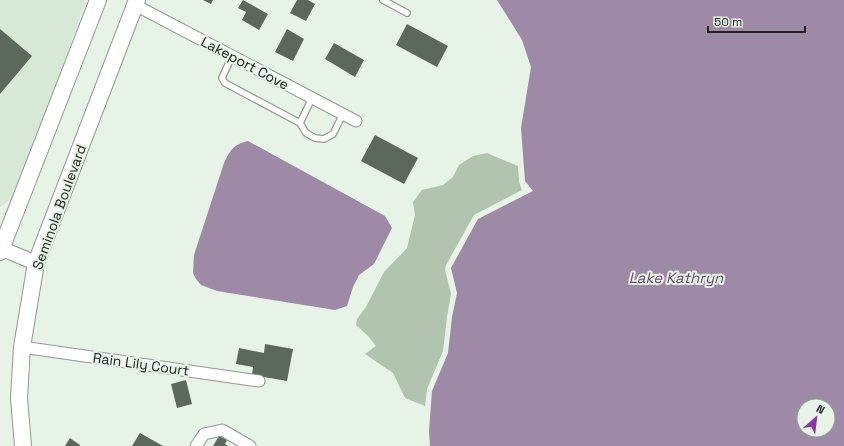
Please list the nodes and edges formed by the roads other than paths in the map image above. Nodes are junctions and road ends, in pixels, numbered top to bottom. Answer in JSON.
{"nodes":[{"id":1,"x":98,"y":0,"type":"edge"},
{"id":2,"x":383,"y":0,"type":"edge"},
{"id":3,"x":135,"y":2,"type":"edge"},
{"id":4,"x":407,"y":13,"type":"dead end"},
{"id":5,"x":232,"y":56,"type":"junction"},
{"id":6,"x":312,"y":98,"type":"junction"},
{"id":7,"x":343,"y":114,"type":"junction"},
{"id":8,"x":356,"y":121,"type":"dead end"},
{"id":9,"x":300,"y":123,"type":"junction"},
{"id":10,"x":0,"y":249,"type":"edge"},
{"id":11,"x":36,"y":263,"type":"junction"},
{"id":12,"x":22,"y":347,"type":"junction"},
{"id":13,"x":259,"y":382,"type":"dead end"},
{"id":14,"x":23,"y":446,"type":"edge"},
{"id":15,"x":196,"y":446,"type":"edge"},
{"id":16,"x":250,"y":446,"type":"edge"}],
"edges":[{"from":1,"to":10,"type":"main road"},
{"from":2,"to":4,"type":"lane"},
{"from":3,"to":5,"type":"street","name":"Lakeport Cove"},
{"from":3,"to":11,"type":"main road","name":"Seminola Boulevard"},
{"from":5,"to":6,"type":"street","name":"Lakeport Cove"},
{"from":5,"to":9,"type":"lane"},
{"from":6,"to":7,"type":"street","name":"Lakeport Cove"},
{"from":6,"to":9,"type":"lane"},
{"from":7,"to":8,"type":"street","name":"Lakeport Cove"},
{"from":7,"to":9,"type":"lane"},
{"from":10,"to":11,"type":"street"},
{"from":11,"to":12,"type":"main road","name":"Seminola Boulevard"},
{"from":12,"to":13,"type":"street","name":"Rain Lily Court"},
{"from":12,"to":14,"type":"main road","name":"Seminola Boulevard"},
{"from":15,"to":16,"type":"street"}]}
